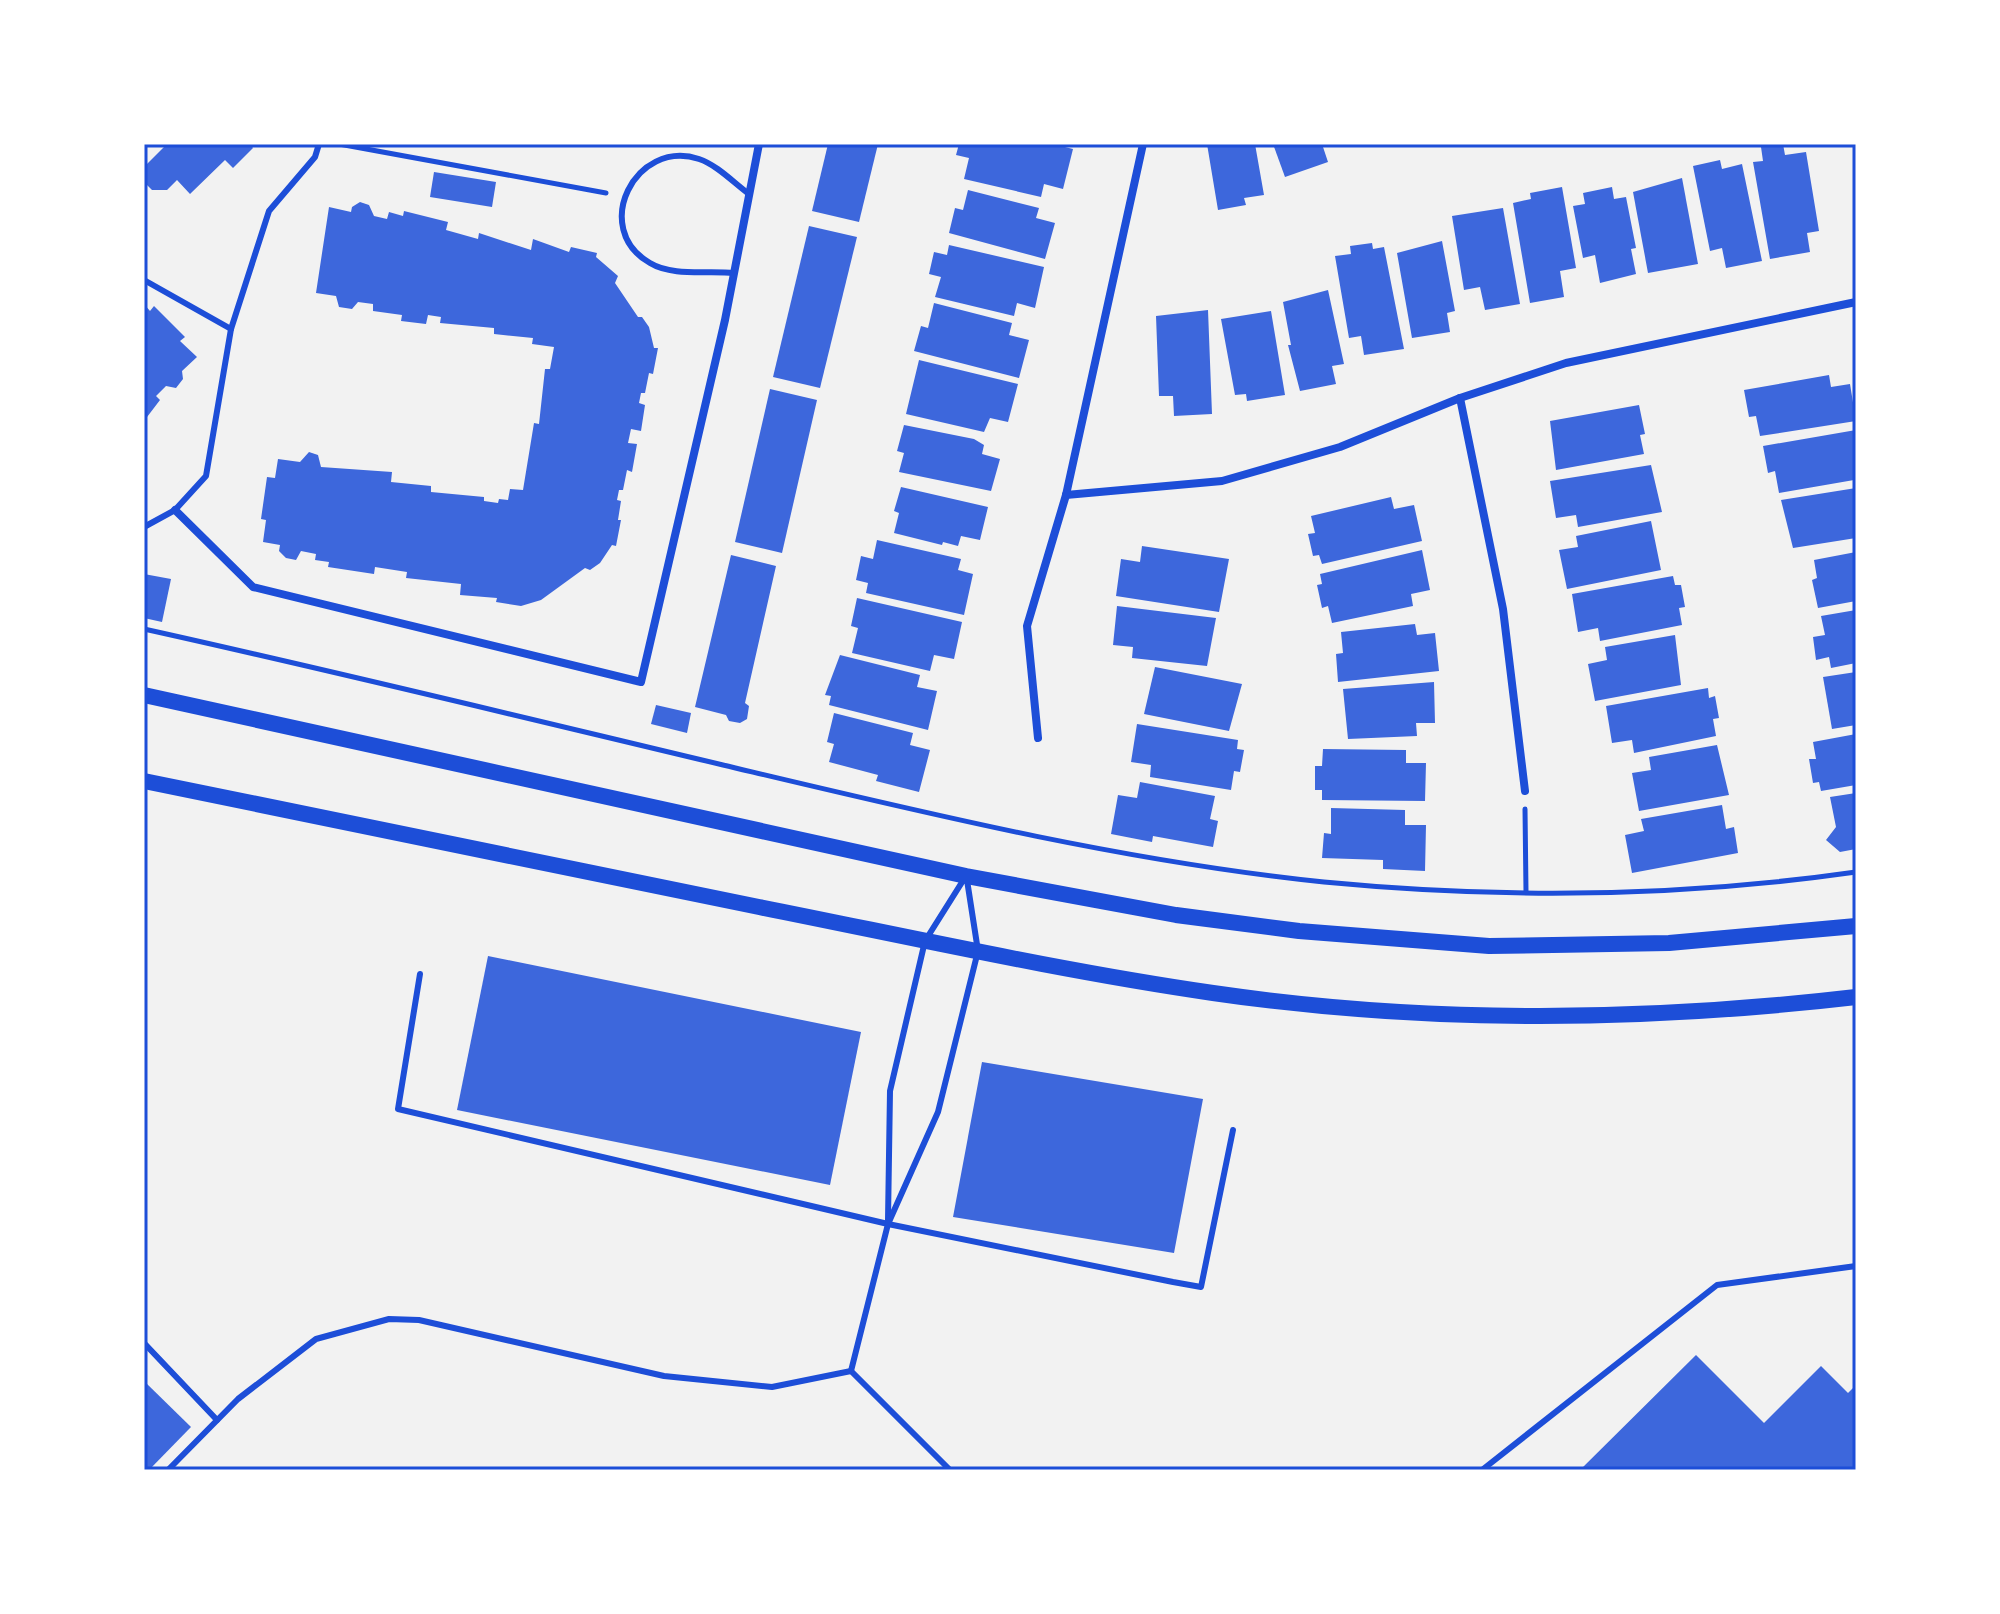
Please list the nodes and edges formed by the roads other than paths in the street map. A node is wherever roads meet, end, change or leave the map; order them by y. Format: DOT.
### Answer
graph roads {
  1 [pos="319,144"];
  2 [pos="759,144"];
  3 [pos="1143,144"];
  4 [pos="749,194"];
  5 [pos="734,273"];
  6 [pos="144,280"];
  7 [pos="1856,302"];
  8 [pos="231,329"];
  9 [pos="1460,398"];
  10 [pos="1066,495"];
  11 [pos="175,510"];
  12 [pos="144,527"];
  13 [pos="144,695"];
  14 [pos="1038,738"];
  15 [pos="144,781"];
  16 [pos="1525,791"];
  17 [pos="966,876"];
  18 [pos="1856,926"];
  19 [pos="925,941"];
  20 [pos="978,951"];
  21 [pos="420,974"];
  22 [pos="1856,997"];
  23 [pos="1233,1130"];
  24 [pos="888,1224"];
  25 [pos="1856,1266"];
  26 [pos="144,1343"];
  27 [pos="851,1371"];
  28 [pos="217,1420"];
  29 [pos="168,1470"];
  30 [pos="950,1470"];
  31 [pos="1482,1470"];
  1 -- 8 [label="lane"];
  2 -- 4 [label="street"];
  3 -- 10 [label="street"];
  4 -- 5 [label="street"];
  4 -- 5 [label="lane"];
  5 -- 11 [label="street"];
  6 -- 8 [label="lane"];
  7 -- 9 [label="street"];
  8 -- 11 [label="lane"];
  9 -- 10 [label="street"];
  9 -- 16 [label="street"];
  10 -- 14 [label="street"];
  11 -- 12 [label="lane"];
  13 -- 17 [label="main road"];
  15 -- 19 [label="main road"];
  17 -- 18 [label="main road"];
  17 -- 19 [label="lane"];
  17 -- 20 [label="lane"];
  19 -- 20 [label="main road"];
  19 -- 24 [label="lane"];
  20 -- 22 [label="main road"];
  20 -- 24 [label="lane"];
  21 -- 24 [label="lane"];
  23 -- 24 [label="lane"];
  24 -- 27 [label="lane"];
  25 -- 31 [label="lane"];
  26 -- 28 [label="lane"];
  27 -- 28 [label="lane"];
  27 -- 30 [label="lane"];
  28 -- 29 [label="lane"];
}
